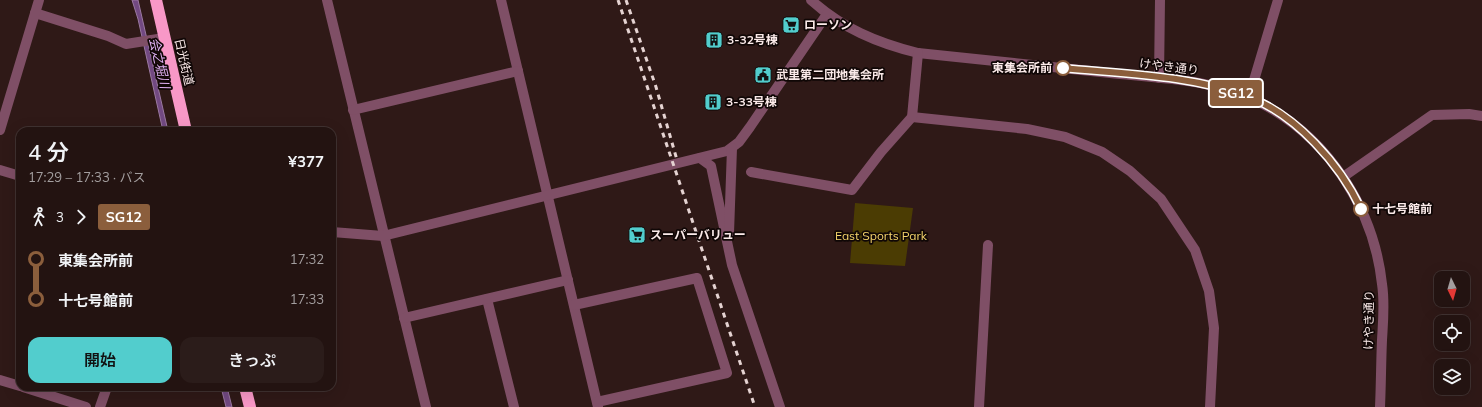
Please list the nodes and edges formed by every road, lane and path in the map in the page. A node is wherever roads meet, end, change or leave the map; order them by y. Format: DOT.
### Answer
graph roads {
  1 [pos="39,0"];
  2 [pos="156,0"];
  3 [pos="326,0"];
  4 [pos="501,0"];
  5 [pos="811,0"];
  6 [pos="1160,0"];
  7 [pos="1278,0"];
  8 [pos="35,13"];
  9 [pos="827,14"];
  10 [pos="164,38"];
  11 [pos="918,53"];
  12 [pos="518,71"];
  13 [pos="1159,78"];
  14 [pos="1249,97"];
  15 [pos="353,110"];
  16 [pos="1482,116"];
  17 [pos="912,117"];
  18 [pos="185,127"];
  19 [pos="0,130"];
  20 [pos="732,148"];
  21 [pos="700,158"];
  22 [pos="0,170"];
  23 [pos="751,172"];
  24 [pos="16,175"];
  25 [pos="1343,177"];
  26 [pos="548,196"];
  27 [pos="336,232"];
  28 [pos="383,236"];
  29 [pos="988,245"];
  30 [pos="729,250"];
  31 [pos="568,280"];
  32 [pos="487,299"];
  33 [pos="574,305"];
  34 [pos="404,318"];
  35 [pos="0,380"];
  36 [pos="16,385"];
  37 [pos="34,391"];
  38 [pos="106,391"];
  39 [pos="247,391"];
  40 [pos="597,405"];
  41 [pos="86,407"];
  42 [pos="100,407"];
  43 [pos="250,407"];
  44 [pos="426,407"];
  45 [pos="514,407"];
  46 [pos="780,407"];
  47 [pos="979,407"];
  48 [pos="1210,407"];
  49 [pos="1380,407"];
  1 -- 8 [label="street"];
  2 -- 10 [label="highway, 日光街道"];
  3 -- 15 [label="street"];
  4 -- 12 [label="street"];
  5 -- 9 [label="street, けやき通り"];
  6 -- 13 [label="street"];
  7 -- 14 [label="street"];
  8 -- 10 [label="street"];
  8 -- 19 [label="street"];
  9 -- 11 [label="street, けやき通り"];
  9 -- 20 [label="street"];
  10 -- 18 [label="highway, 日光街道"];
  11 -- 13 [label="street, けやき通り"];
  11 -- 17 [label="street"];
  12 -- 15 [label="street"];
  12 -- 26 [label="street"];
  13 -- 14 [label="street, けやき通り"];
  14 -- 25 [label="street, けやき通り"];
  15 -- 28 [label="street"];
  16 -- 25 [label="street"];
  17 -- 23 [label="street"];
  17 -- 48 [label="street"];
  20 -- 21 [label="street"];
  20 -- 30 [label="street"];
  21 -- 26 [label="street"];
  21 -- 30 [label="street"];
  22 -- 24 [label="street"];
  25 -- 49 [label="street, けやき通り"];
  26 -- 28 [label="street"];
  26 -- 31 [label="street"];
  27 -- 28 [label="street"];
  28 -- 34 [label="street"];
  29 -- 47 [label="street"];
  30 -- 46 [label="street"];
  31 -- 32 [label="street"];
  31 -- 33 [label="street"];
  32 -- 34 [label="street"];
  32 -- 45 [label="street"];
  33 -- 40 [label="street"];
  33 -- 40 [label="street"];
  34 -- 44 [label="street"];
  35 -- 36 [label="street"];
  37 -- 41 [label="street"];
  38 -- 42 [label="street"];
  39 -- 43 [label="highway"];
}
